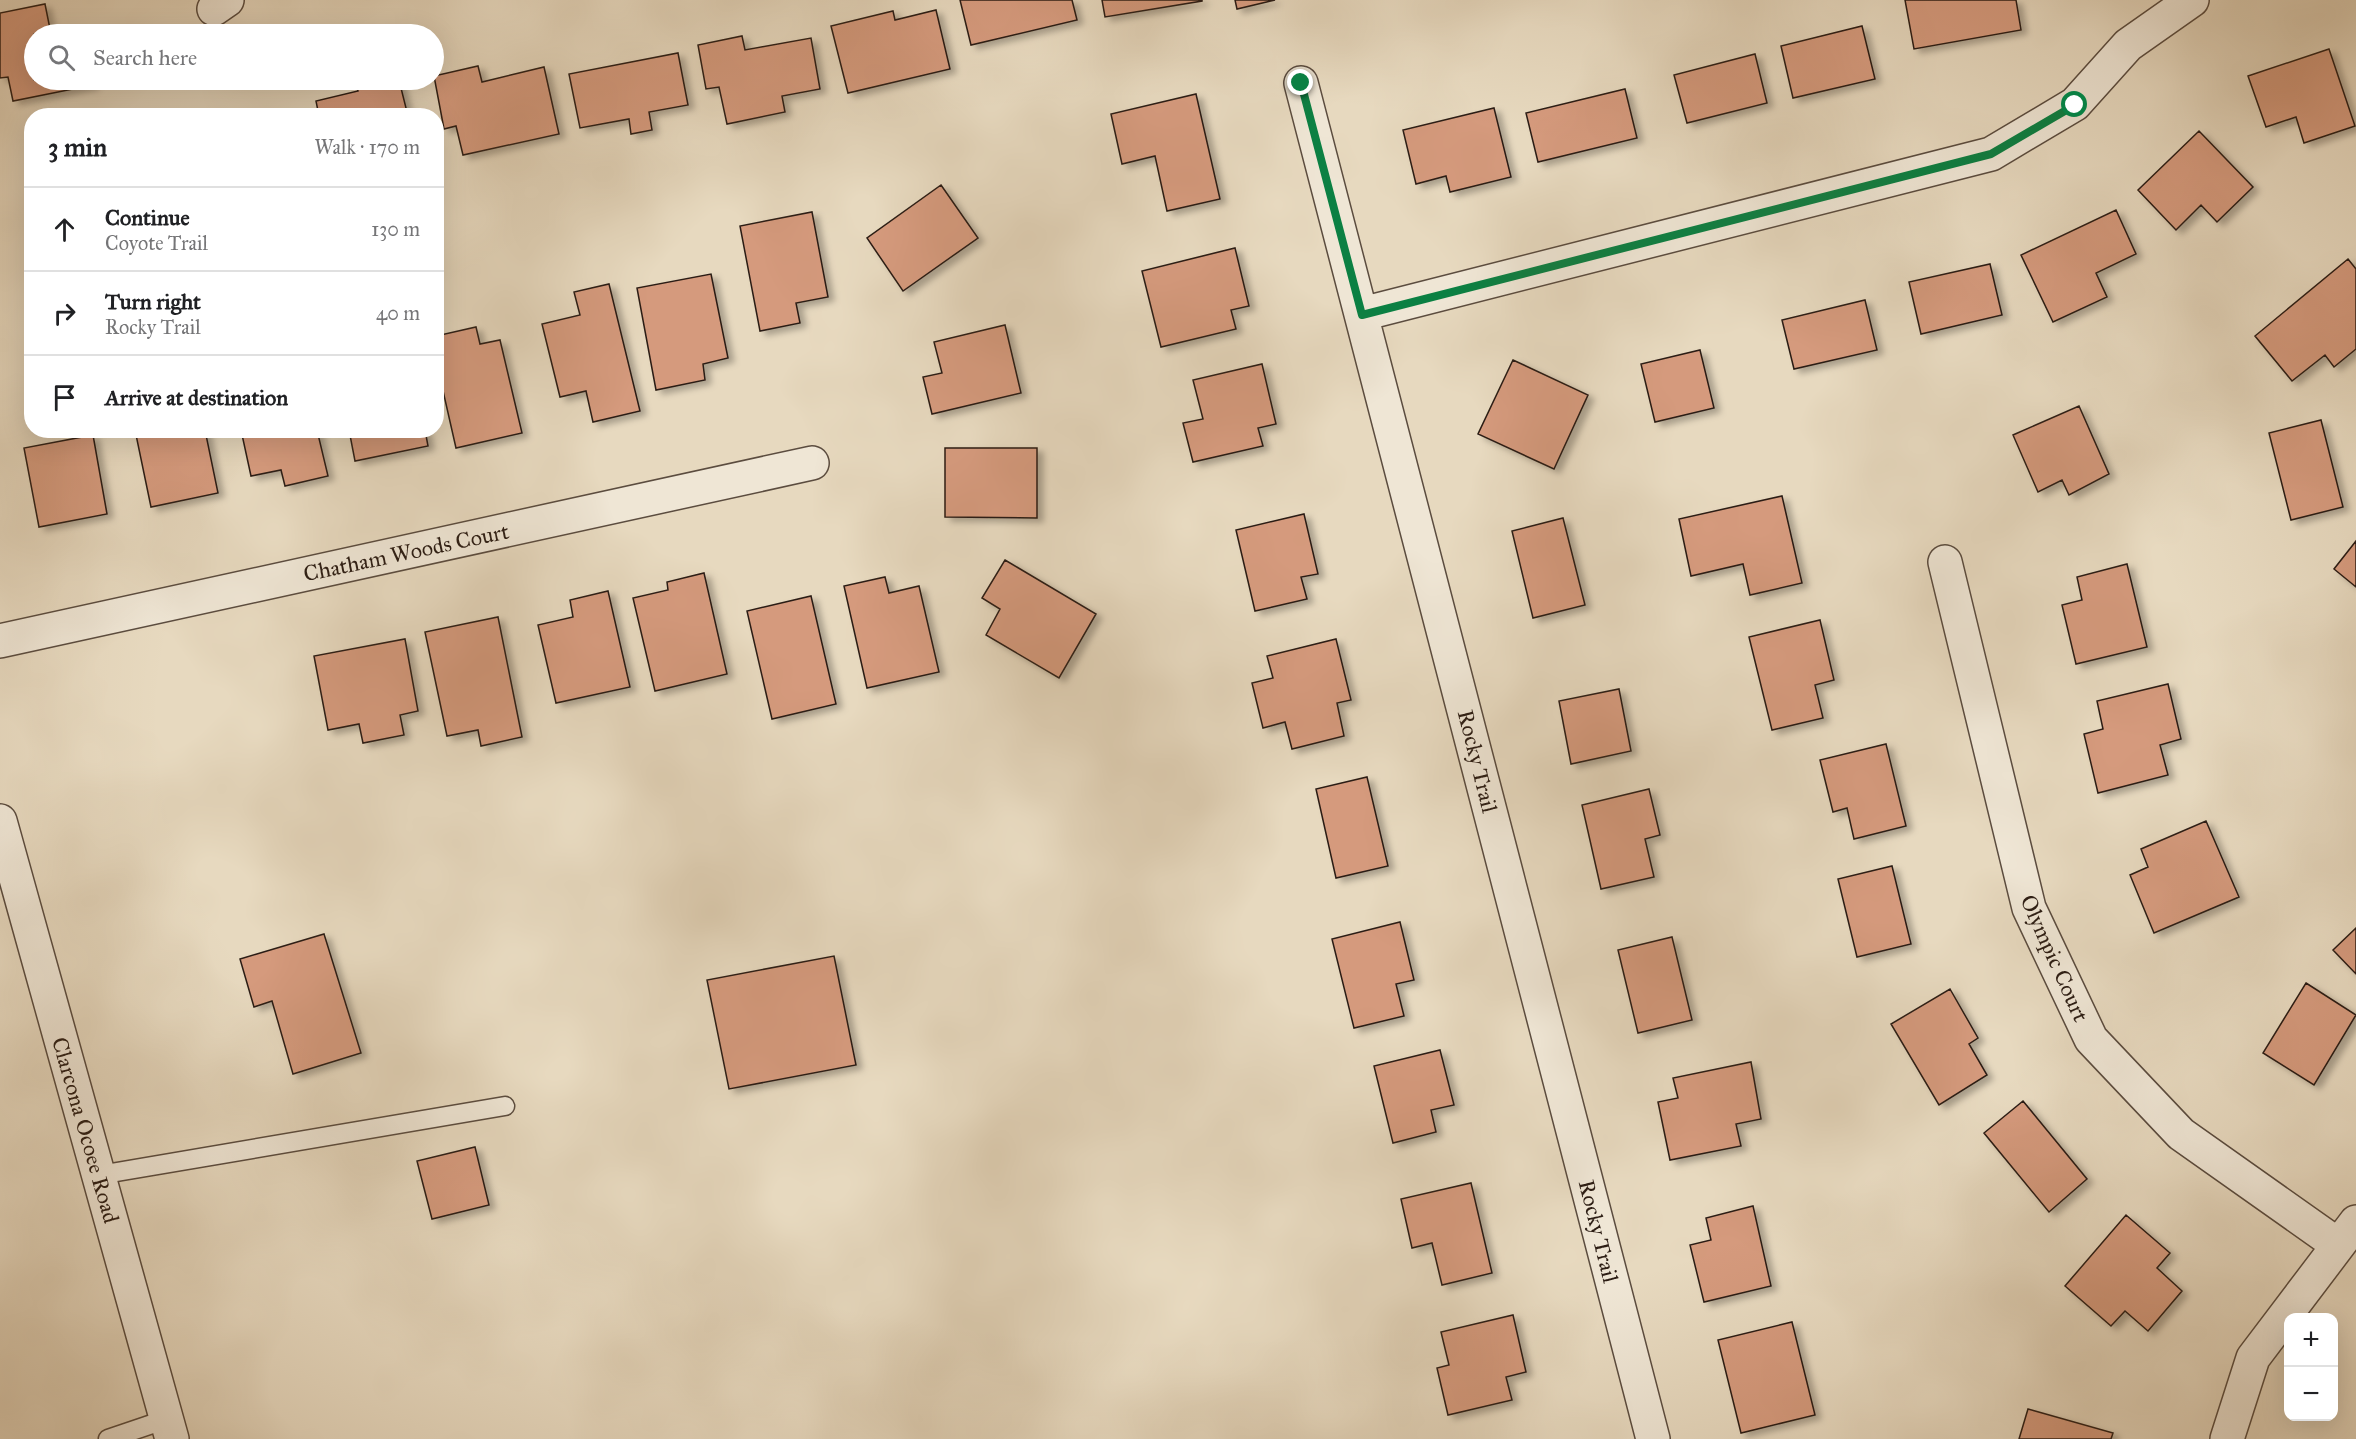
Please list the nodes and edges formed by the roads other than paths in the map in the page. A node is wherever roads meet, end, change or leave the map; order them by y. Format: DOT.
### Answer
graph roads {
  1 [pos="2192,0"];
  2 [pos="1301,83"];
  3 [pos="1362,315"];
  4 [pos="812,463"];
  5 [pos="1945,562"];
  6 [pos="0,641"];
  7 [pos="0,821"];
  8 [pos="505,1106"];
  9 [pos="99,1175"];
  10 [pos="2347,1233"];
  11 [pos="169,1429"];
  12 [pos="108,1439"];
  13 [pos="1653,1439"];
  14 [pos="2228,1439"];
  1 -- 3 [label="street"];
  2 -- 3 [label="street, Rocky Trail"];
  3 -- 13 [label="street, Rocky Trail"];
  4 -- 6 [label="street, Chatham Woods Court"];
  5 -- 10 [label="street, Olympic Court"];
  7 -- 9 [label="street, Clarcona Ocoee Road"];
  8 -- 9 [label="lane"];
  9 -- 11 [label="street, Clarcona Ocoee Road"];
  10 -- 14 [label="street"];
  11 -- 12 [label="lane"];
}
